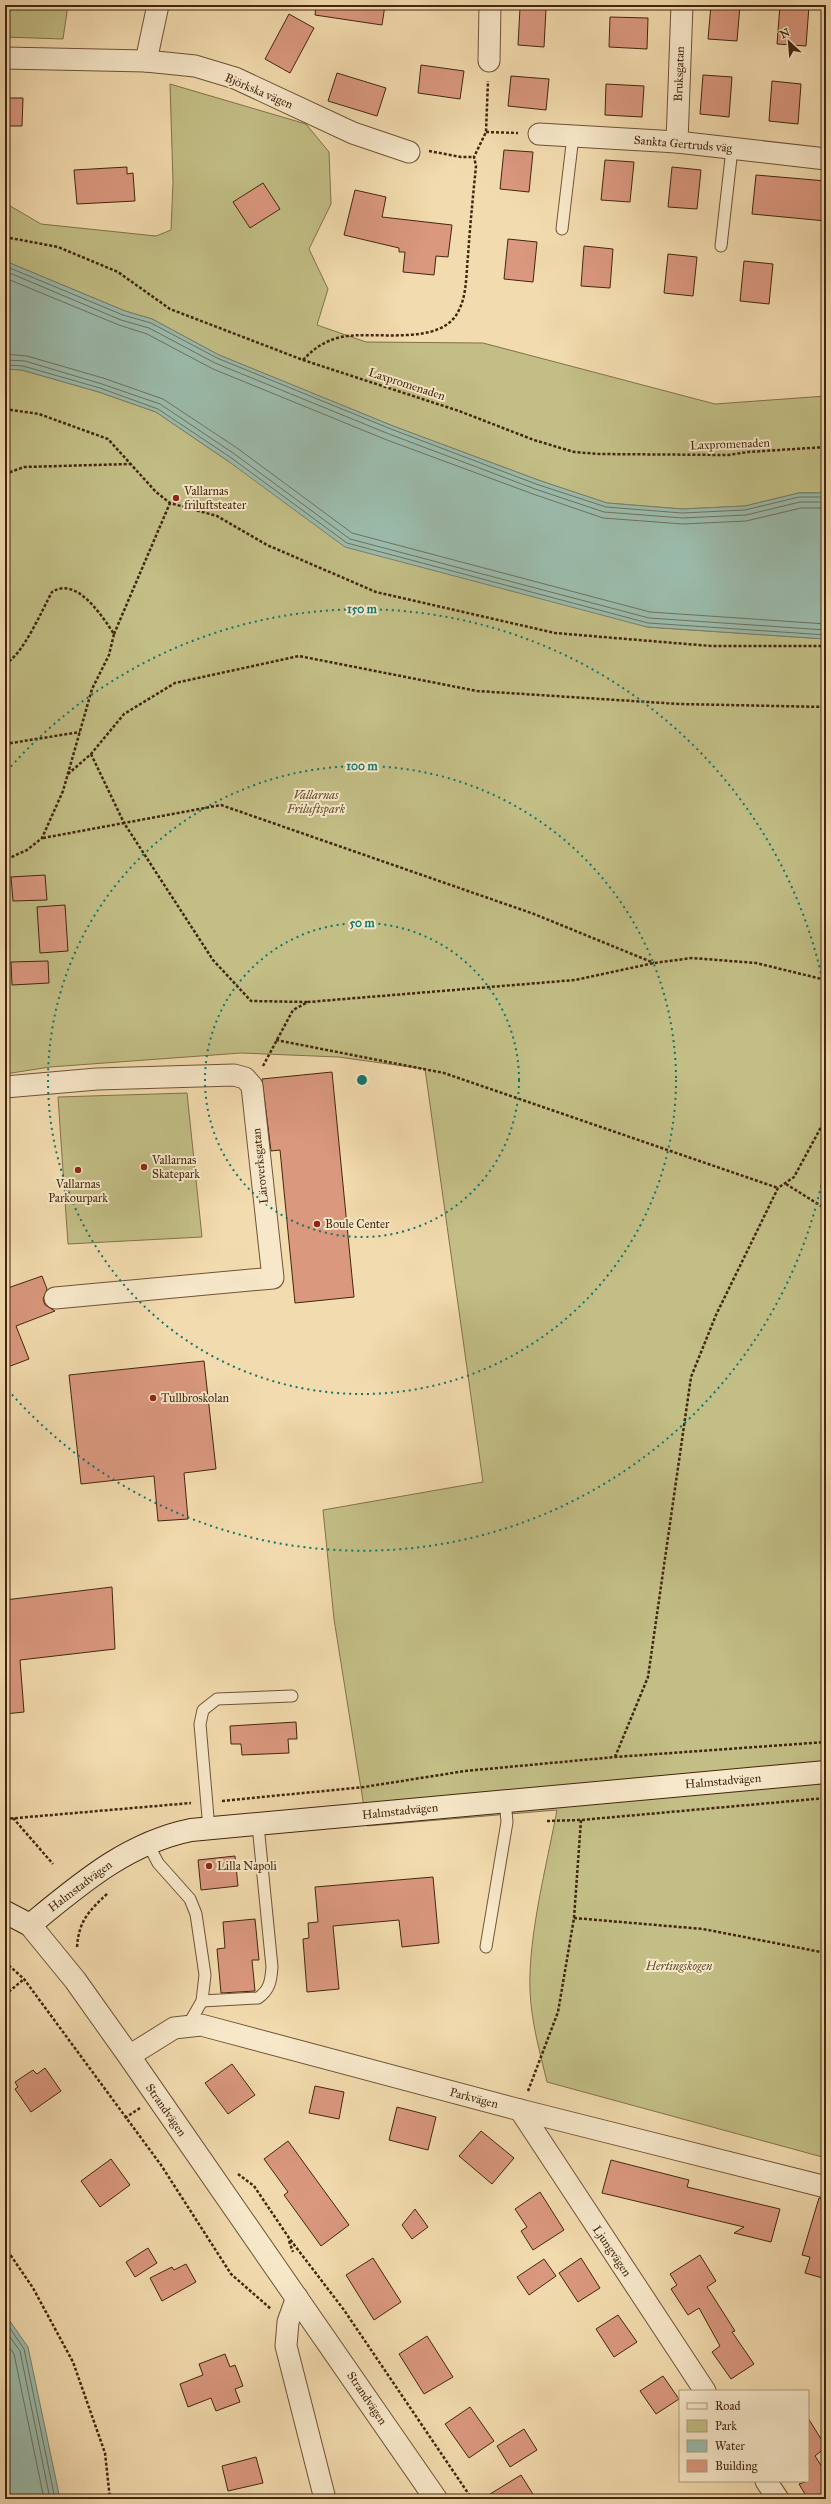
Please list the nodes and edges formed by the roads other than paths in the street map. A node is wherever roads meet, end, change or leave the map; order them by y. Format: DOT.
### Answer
graph roads {
  1 [pos="158,5"];
  2 [pos="490,5"];
  3 [pos="682,5"];
  4 [pos="5,58"];
  5 [pos="146,61"];
  6 [pos="489,61"];
  7 [pos="539,134"];
  8 [pos="573,136"];
  9 [pos="677,142"];
  10 [pos="732,149"];
  11 [pos="409,152"];
  12 [pos="826,159"];
  13 [pos="562,229"];
  14 [pos="721,246"];
  15 [pos="5,1087"];
  16 [pos="55,1298"];
  17 [pos="292,1696"];
  18 [pos="826,1772"];
  19 [pos="505,1800"];
  20 [pos="258,1824"];
  21 [pos="209,1829"];
  22 [pos="147,1842"];
  23 [pos="5,1912"];
  24 [pos="30,1925"];
  25 [pos="486,1947"];
  26 [pos="202,2001"];
  27 [pos="187,2027"];
  28 [pos="129,2056"];
  29 [pos="520,2110"];
  30 [pos="826,2188"];
  31 [pos="298,2297"];
  32 [pos="705,2390"];
  33 [pos="767,2482"];
  34 [pos="325,2499"];
  35 [pos="436,2499"];
  36 [pos="778,2499"];
  1 -- 5 [label="street"];
  2 -- 6 [label="street"];
  3 -- 9 [label="street, Bruksgatan"];
  4 -- 5 [label="street, Björkska vägen"];
  5 -- 11 [label="street, Björkska vägen"];
  7 -- 8 [label="street, Sankta Gertruds väg"];
  8 -- 9 [label="street, Sankta Gertruds väg"];
  8 -- 13 [label="lane"];
  9 -- 10 [label="street, Sankta Gertruds väg"];
  10 -- 12 [label="street, Sankta Gertruds väg"];
  10 -- 14 [label="lane"];
  15 -- 16 [label="street, Läroverksgatan"];
  17 -- 21 [label="lane"];
  18 -- 19 [label="main road, Halmstadvägen"];
  19 -- 20 [label="main road, Halmstadvägen"];
  19 -- 25 [label="lane"];
  20 -- 21 [label="main road, Halmstadvägen"];
  20 -- 26 [label="lane"];
  21 -- 22 [label="main road, Halmstadvägen"];
  22 -- 24 [label="main road, Halmstadvägen"];
  22 -- 26 [label="lane"];
  23 -- 24 [label="main road"];
  24 -- 28 [label="main road, Strandvägen"];
  26 -- 27 [label="lane"];
  27 -- 28 [label="street, Parkvägen"];
  27 -- 29 [label="street, Parkvägen"];
  28 -- 31 [label="main road, Strandvägen"];
  29 -- 30 [label="street, Parkvägen"];
  29 -- 32 [label="street, Ljungvägen"];
  31 -- 34 [label="street"];
  31 -- 35 [label="main road, Strandvägen"];
  33 -- 36 [label="street"];
}
